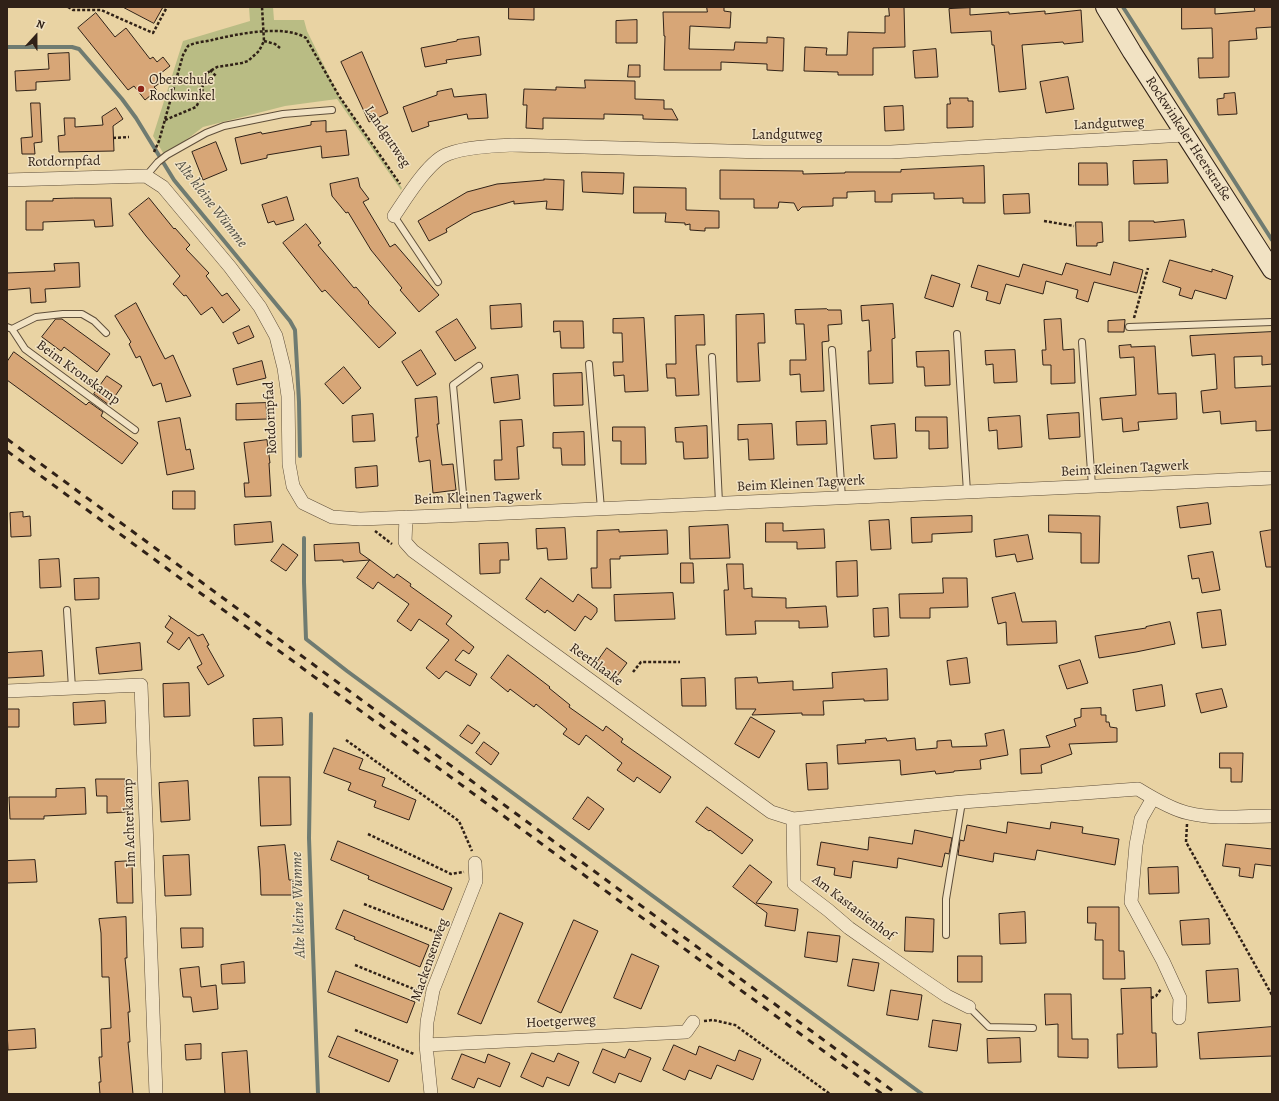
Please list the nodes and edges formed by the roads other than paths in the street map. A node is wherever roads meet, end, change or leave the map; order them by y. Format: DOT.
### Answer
graph roads {
  1 [pos="1105,7"];
  2 [pos="332,110"];
  3 [pos="1185,136"];
  4 [pos="146,176"];
  5 [pos="7,180"];
  6 [pos="394,216"];
  7 [pos="1272,270"];
  8 [pos="438,282"];
  9 [pos="1272,322"];
  10 [pos="1130,327"];
  11 [pos="9,328"];
  12 [pos="106,333"];
  13 [pos="956,334"];
  14 [pos="1082,342"];
  15 [pos="832,350"];
  16 [pos="712,357"];
  17 [pos="589,364"];
  18 [pos="479,366"];
  19 [pos="135,430"];
  20 [pos="1272,478"];
  21 [pos="1092,486"];
  22 [pos="967,492"];
  23 [pos="842,498"];
  24 [pos="719,503"];
  25 [pos="601,509"];
  26 [pos="465,515"];
  27 [pos="332,517"];
  28 [pos="406,517"];
  29 [pos="67,610"];
  30 [pos="72,688"];
  31 [pos="7,691"];
  32 [pos="1153,798"];
  33 [pos="962,802"];
  34 [pos="1272,816"];
  35 [pos="793,819"];
  36 [pos="475,866"];
  37 [pos="946,935"];
  38 [pos="969,1007"];
  39 [pos="1179,1018"];
  40 [pos="693,1022"];
  41 [pos="1033,1028"];
  42 [pos="427,1049"];
  43 [pos="156,1094"];
  44 [pos="431,1094"];
  1 -- 3 [label="main road, Rockwinkeler Heerstraße"];
  2 -- 4 [label="lane"];
  3 -- 6 [label="street, Landgutweg"];
  3 -- 7 [label="main road, Rockwinkeler Heerstraße"];
  4 -- 5 [label="street, Rotdornpfad"];
  4 -- 27 [label="street, Rotdornpfad"];
  6 -- 8 [label="lane"];
  9 -- 10 [label="lane"];
  11 -- 12 [label="lane, Beim Kronskamp"];
  11 -- 19 [label="lane, Beim Kronskamp"];
  13 -- 22 [label="lane"];
  14 -- 21 [label="lane"];
  15 -- 23 [label="lane"];
  16 -- 24 [label="lane"];
  17 -- 25 [label="lane"];
  18 -- 26 [label="lane"];
  20 -- 21 [label="street, Beim Kleinen Tagwerk"];
  21 -- 22 [label="street, Beim Kleinen Tagwerk"];
  22 -- 23 [label="street, Beim Kleinen Tagwerk"];
  23 -- 24 [label="street, Beim Kleinen Tagwerk"];
  24 -- 25 [label="street, Beim Kleinen Tagwerk"];
  25 -- 26 [label="street, Beim Kleinen Tagwerk"];
  26 -- 28 [label="street, Beim Kleinen Tagwerk"];
  27 -- 28 [label="street, Beim Kleinen Tagwerk"];
  28 -- 35 [label="street, Reethlaake"];
  29 -- 30 [label="lane"];
  30 -- 31 [label="street, Im Achterkamp"];
  30 -- 43 [label="street, Im Achterkamp"];
  32 -- 33 [label="street"];
  32 -- 34 [label="street"];
  32 -- 39 [label="street"];
  33 -- 35 [label="street"];
  33 -- 37 [label="lane"];
  35 -- 38 [label="street, Am Kastanienhof"];
  36 -- 42 [label="street, Mackensenweg"];
  38 -- 41 [label="lane"];
  40 -- 42 [label="street, Hoetgerweg"];
  42 -- 44 [label="street, Mackensenweg"];
}
